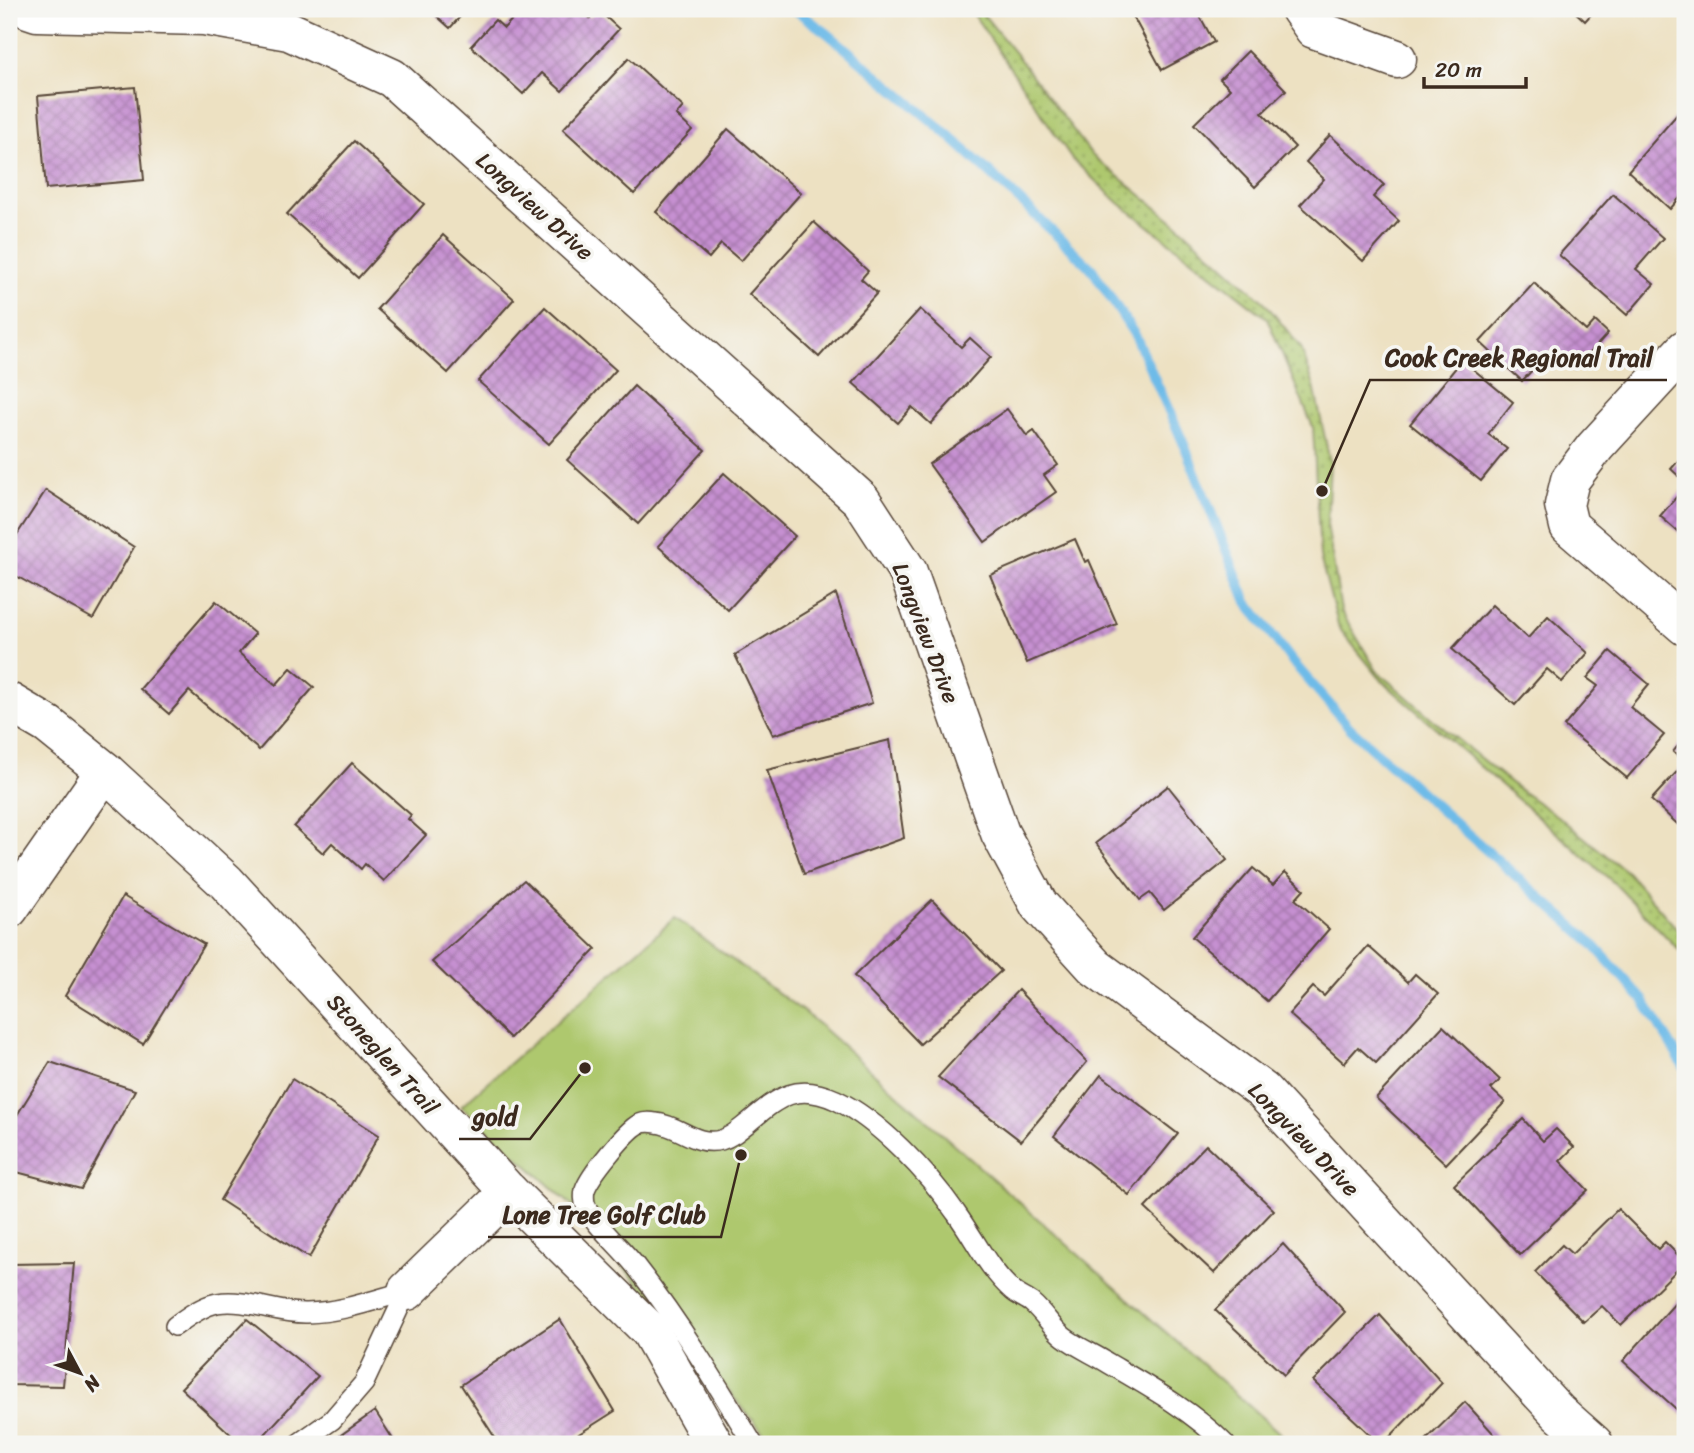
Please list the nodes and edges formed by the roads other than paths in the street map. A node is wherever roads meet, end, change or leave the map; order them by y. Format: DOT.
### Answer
graph roads {
  1 [pos="28,9"];
  2 [pos="1300,9"];
  3 [pos="291,20"];
  4 [pos="1397,59"];
  5 [pos="1685,349"];
  6 [pos="1685,626"];
  7 [pos="9,702"];
  8 [pos="105,771"];
  9 [pos="9,909"];
  10 [pos="509,1192"];
  11 [pos="407,1291"];
  12 [pos="175,1326"];
  13 [pos="298,1444"];
  14 [pos="714,1444"];
  15 [pos="753,1444"];
  16 [pos="1225,1444"];
  17 [pos="1594,1444"];
  1 -- 3 [label="street, Longview Drive"];
  2 -- 4 [label="street"];
  3 -- 17 [label="street, Longview Drive"];
  5 -- 6 [label="street"];
  7 -- 8 [label="street, Stoneglen Trail"];
  8 -- 9 [label="street"];
  8 -- 10 [label="street, Stoneglen Trail"];
  10 -- 11 [label="street"];
  10 -- 14 [label="street, Stoneglen Trail"];
  11 -- 12 [label="lane"];
  11 -- 13 [label="lane"];
  15 -- 16 [label="lane"];
}
